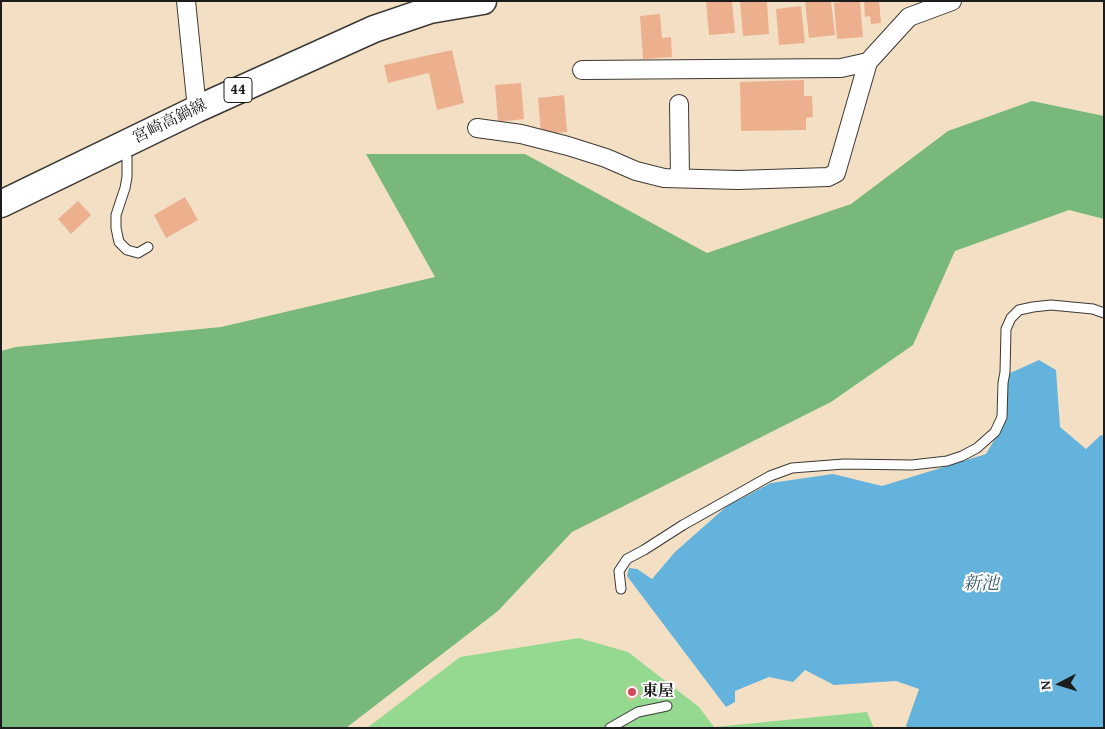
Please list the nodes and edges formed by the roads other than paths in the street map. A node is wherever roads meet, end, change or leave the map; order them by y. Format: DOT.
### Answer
graph roads {
  1 [pos="186,1"];
  2 [pos="483,1"];
  3 [pos="952,1"];
  4 [pos="868,62"];
  5 [pos="582,70"];
  6 [pos="679,104"];
  7 [pos="197,108"];
  8 [pos="477,128"];
  9 [pos="123,145"];
  10 [pos="680,178"];
  11 [pos="1,204"];
  12 [pos="148,247"];
  13 [pos="1104,313"];
  14 [pos="621,589"];
  15 [pos="668,706"];
  16 [pos="610,728"];
  1 -- 7 [label="street"];
  2 -- 7 [label="main road, 宮崎高鍋線 / 44"];
  3 -- 4 [label="street"];
  4 -- 5 [label="street"];
  4 -- 10 [label="street"];
  6 -- 10 [label="street"];
  7 -- 9 [label="main road, 宮崎高鍋線 / 44"];
  8 -- 10 [label="street"];
  9 -- 11 [label="main road, 宮崎高鍋線 / 44"];
  9 -- 12 [label="lane"];
  13 -- 14 [label="lane"];
  15 -- 16 [label="lane"];
}
